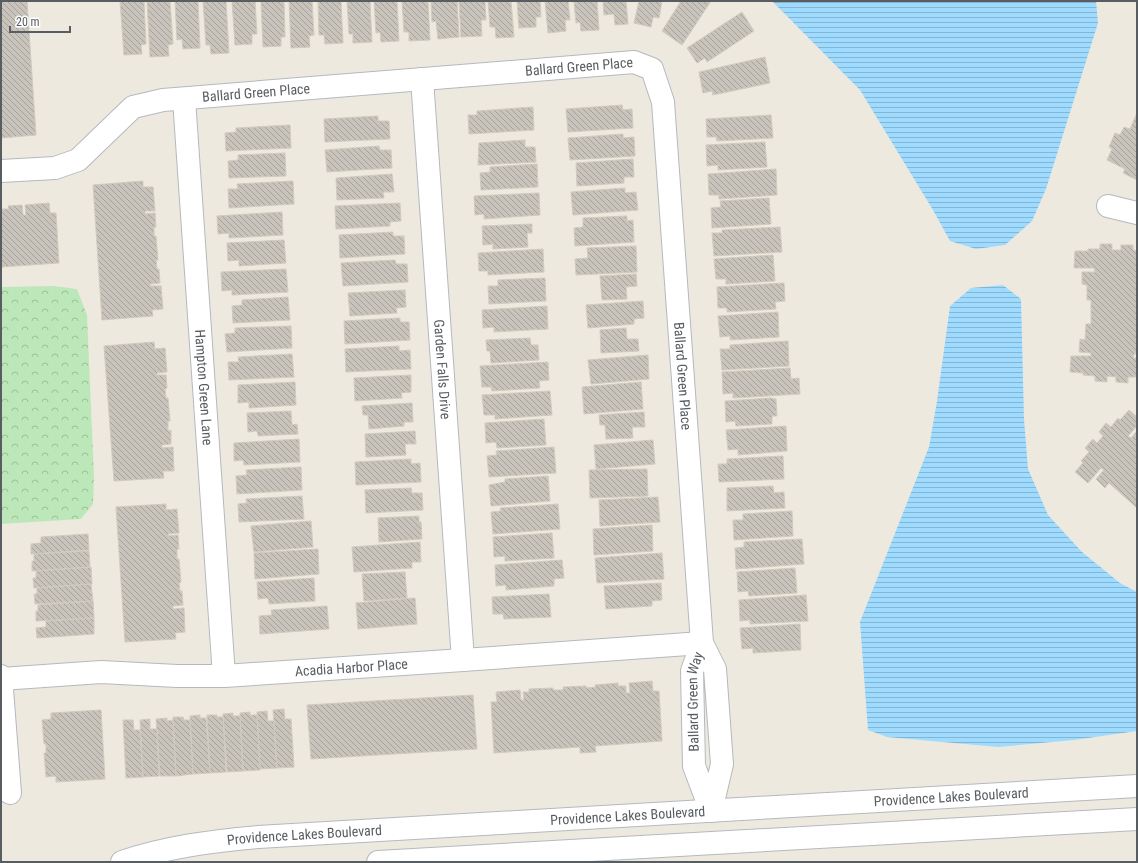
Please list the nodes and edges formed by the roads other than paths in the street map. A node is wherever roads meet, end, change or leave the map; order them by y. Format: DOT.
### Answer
graph roads {
  1 [pos="422,79"];
  2 [pos="184,99"];
  3 [pos="1,171"];
  4 [pos="1108,206"];
  5 [pos="1137,213"];
  6 [pos="702,643"];
  7 [pos="463,660"];
  8 [pos="224,676"];
  9 [pos="1,678"];
  10 [pos="1137,786"];
  11 [pos="10,793"];
  12 [pos="711,811"];
  13 [pos="1137,819"];
  14 [pos="714,843"];
  15 [pos="122,862"];
  16 [pos="378,862"];
  1 -- 2 [label="street, Ballard Green Place"];
  1 -- 6 [label="street, Ballard Green Place"];
  1 -- 7 [label="street, Garden Falls Drive"];
  2 -- 3 [label="street, Ballard Green Place"];
  2 -- 8 [label="street, Hampton Green Lane"];
  4 -- 5 [label="street"];
  6 -- 7 [label="street, Acadia Harbor Place"];
  6 -- 12 [label="street, Ballard Green Way"];
  7 -- 8 [label="street, Acadia Harbor Place"];
  8 -- 9 [label="street, Acadia Harbor Place"];
  9 -- 11 [label="street"];
  10 -- 12 [label="street, Providence Lakes Boulevard"];
  12 -- 14 [label="street, Ballard Green Way"];
  12 -- 15 [label="street, Providence Lakes Boulevard"];
  13 -- 14 [label="street"];
  14 -- 16 [label="street"];
}
